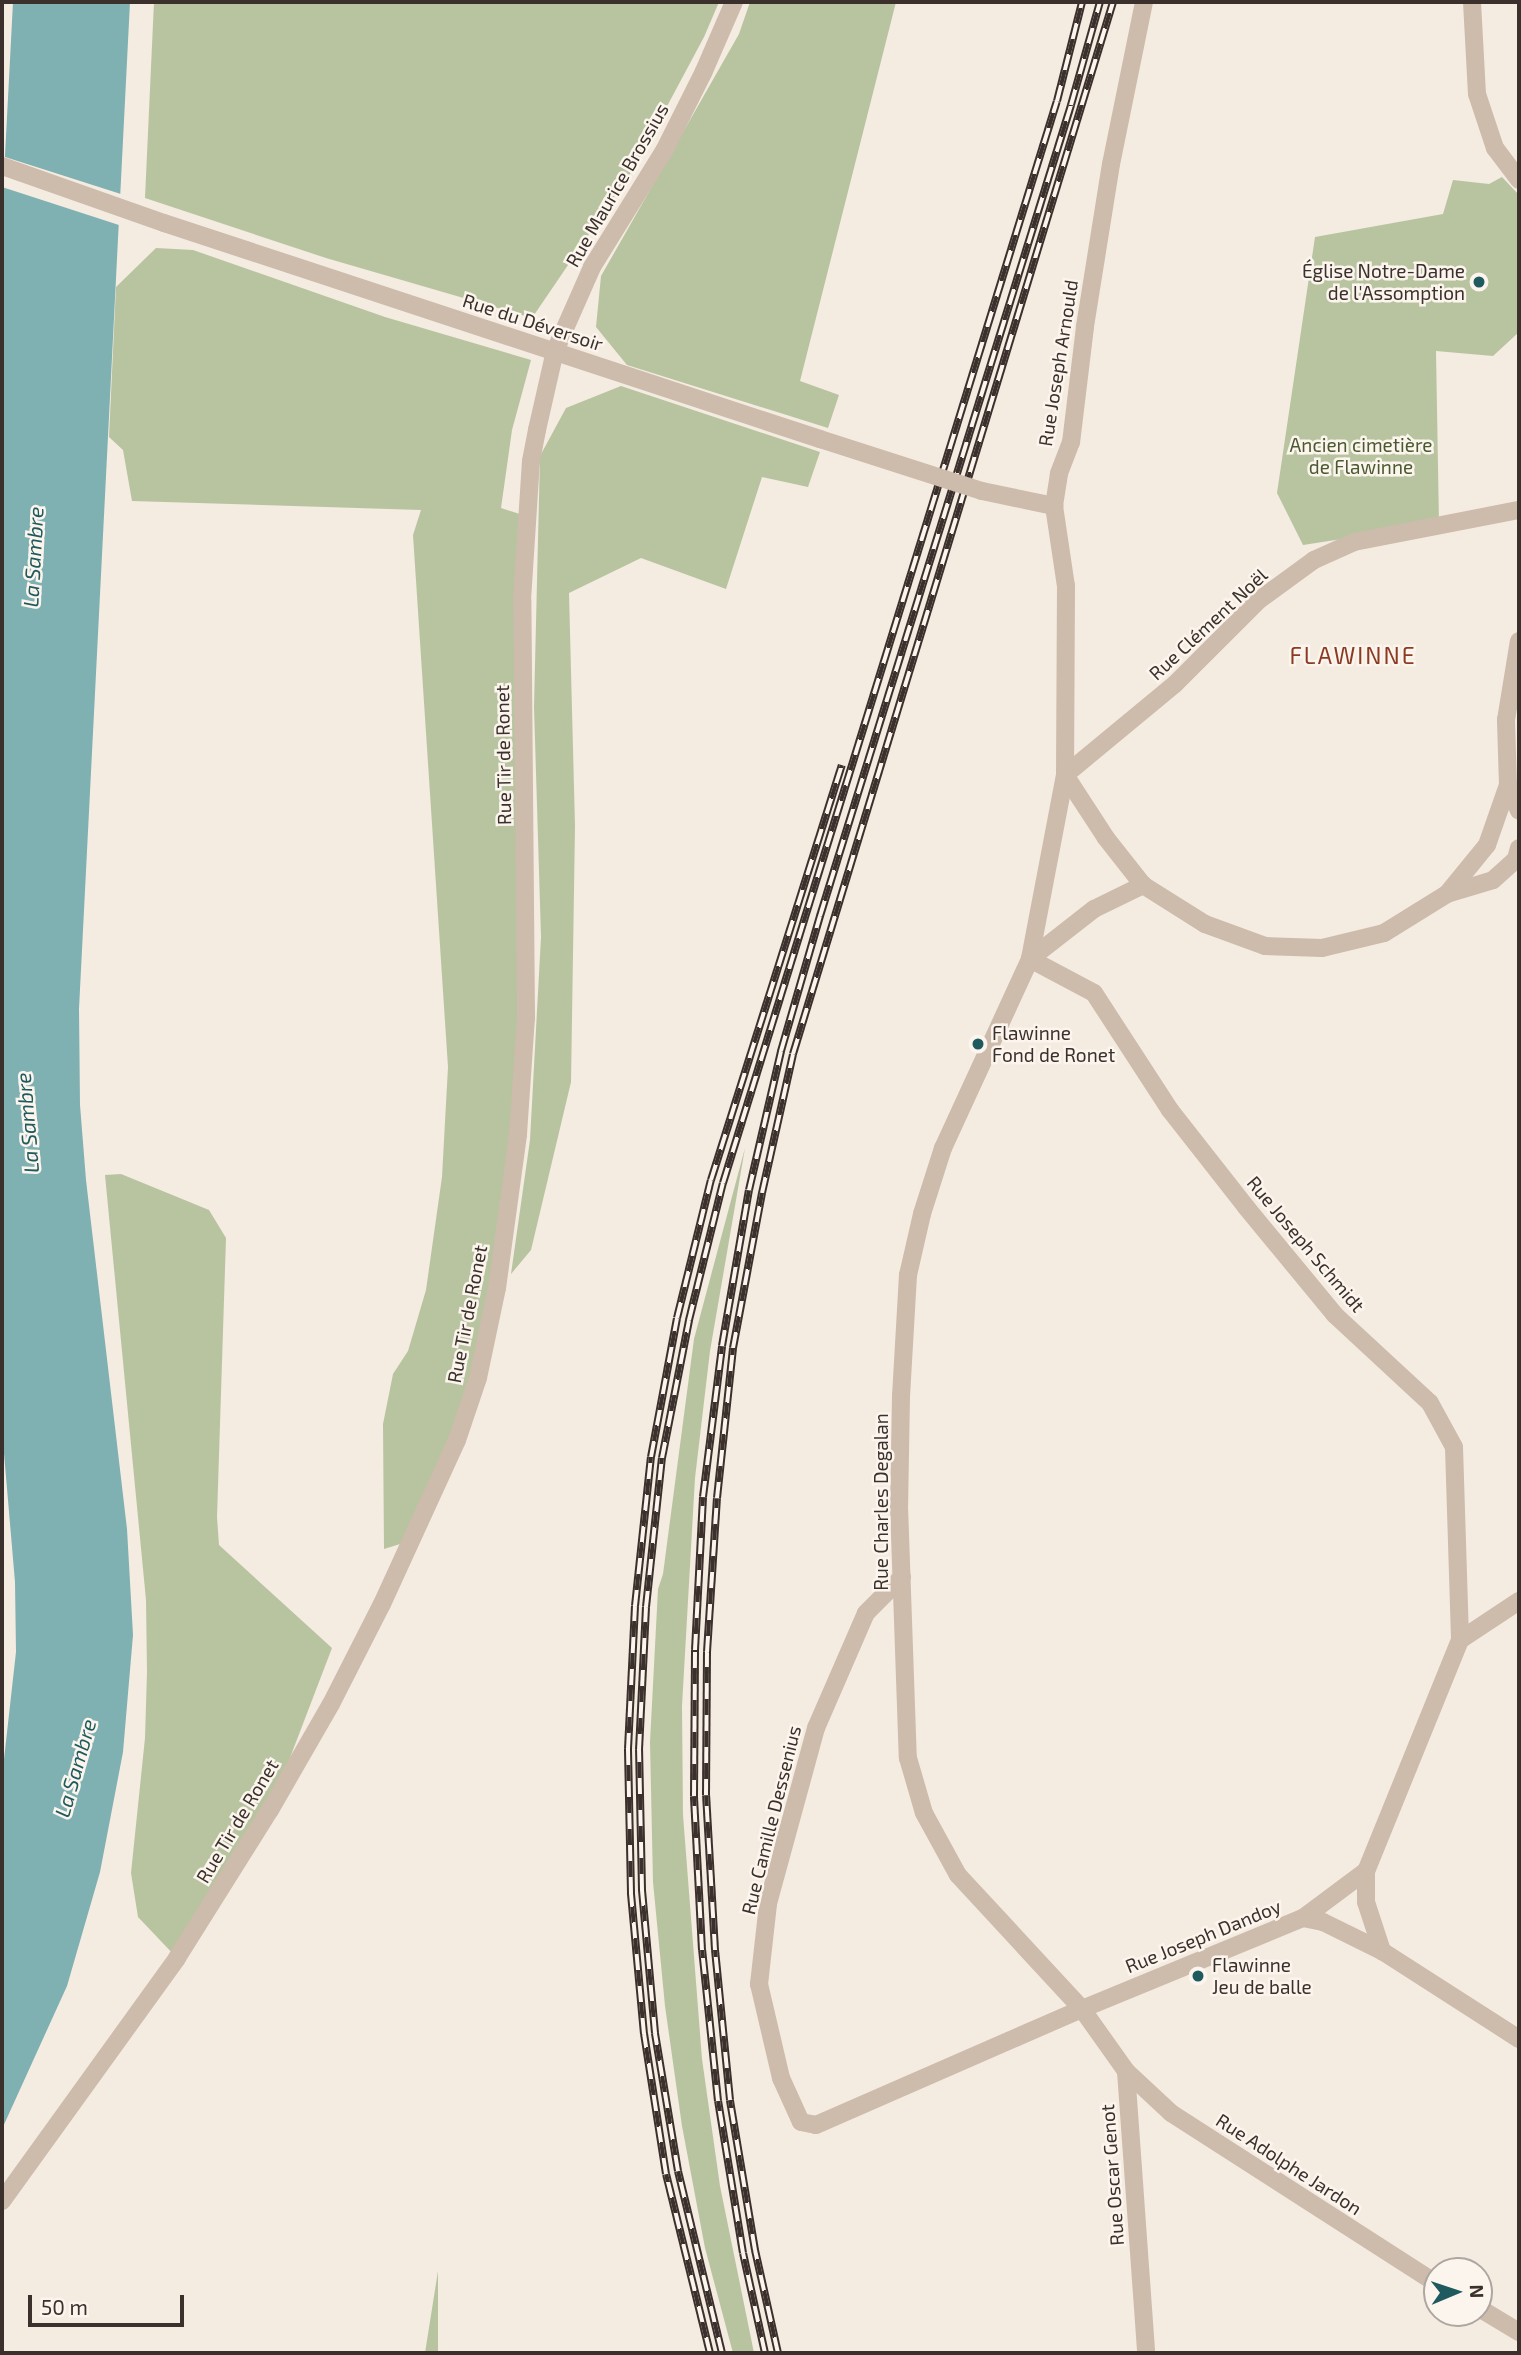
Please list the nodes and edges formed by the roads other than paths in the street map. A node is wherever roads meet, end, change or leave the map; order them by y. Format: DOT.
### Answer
graph roads {
  1 [pos="734,2"];
  2 [pos="1144,2"];
  3 [pos="1472,2"];
  4 [pos="2,166"];
  5 [pos="1519,180"];
  6 [pos="555,351"];
  7 [pos="1054,506"];
  8 [pos="1519,510"];
  9 [pos="1519,641"];
  10 [pos="1065,775"];
  11 [pos="1513,790"];
  12 [pos="1519,811"];
  13 [pos="1519,848"];
  14 [pos="1143,885"];
  15 [pos="1447,894"];
  16 [pos="1030,959"];
  17 [pos="902,1577"];
  18 [pos="1519,1601"];
  19 [pos="1460,1640"];
  20 [pos="1366,1871"];
  21 [pos="1303,1918"];
  22 [pos="1381,1951"];
  23 [pos="1082,2009"];
  24 [pos="1519,2039"];
  25 [pos="1126,2071"];
  26 [pos="2,2201"];
  27 [pos="1423,2275"];
  28 [pos="1493,2316"];
  29 [pos="1519,2332"];
  30 [pos="1146,2353"];
  1 -- 6 [label="street, Rue Maurice Brossius"];
  2 -- 7 [label="street, Rue Joseph Arnould"];
  3 -- 5 [label="street"];
  4 -- 6 [label="street, Rue du Déversoir"];
  6 -- 7 [label="street, Rue du Déversoir, bridge"];
  6 -- 26 [label="street, Rue Tir de Ronet"];
  7 -- 10 [label="street, Rue Joseph Arnould"];
  8 -- 10 [label="street, Rue Clément Noël"];
  9 -- 11 [label="street"];
  10 -- 14 [label="street"];
  10 -- 16 [label="street, Rue Charles Degalan"];
  11 -- 12 [label="street"];
  11 -- 15 [label="street"];
  13 -- 15 [label="street"];
  14 -- 15 [label="street"];
  14 -- 16 [label="street, Rue Charles Degalan"];
  16 -- 17 [label="street, Rue Charles Degalan"];
  16 -- 19 [label="street, Rue Joseph Schmidt"];
  17 -- 23 [label="street, Rue Charles Degalan"];
  17 -- 23 [label="street, Rue Camille Dessenius"];
  18 -- 19 [label="street"];
  19 -- 20 [label="street, Rue Joseph Schmidt"];
  20 -- 21 [label="street"];
  20 -- 22 [label="street"];
  21 -- 22 [label="street, Rue Joseph Dandoy"];
  21 -- 23 [label="street, Rue Joseph Dandoy"];
  22 -- 24 [label="street, Rue Joseph Dandoy"];
  23 -- 25 [label="street"];
  25 -- 27 [label="street, Rue Adolphe Jardon"];
  25 -- 30 [label="street, Rue Oscar Genot"];
  28 -- 29 [label="street"];
}
